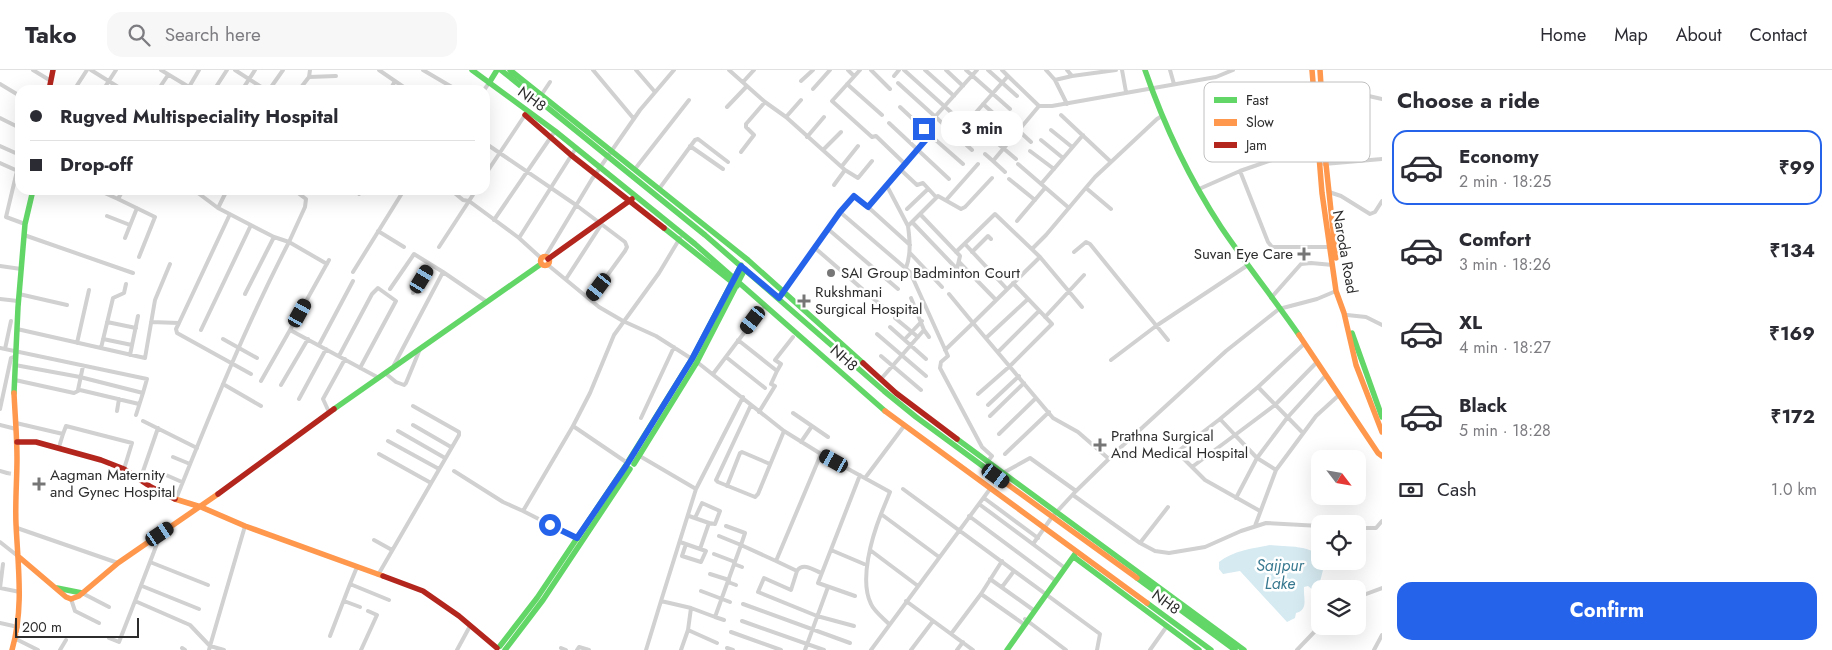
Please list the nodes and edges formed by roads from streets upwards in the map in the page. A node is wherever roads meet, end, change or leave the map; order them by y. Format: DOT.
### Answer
graph roads {
  1 [pos="33,70"];
  2 [pos="53,70"];
  3 [pos="87,70"];
  4 [pos="91,70"];
  5 [pos="116,70"];
  6 [pos="161,70"];
  7 [pos="199,70"];
  8 [pos="227,70"];
  9 [pos="235,70"];
  10 [pos="255,70"];
  11 [pos="283,70"];
  12 [pos="310,70"];
  13 [pos="379,70"];
  14 [pos="423,70"];
  15 [pos="472,70"];
  16 [pos="497,70"];
  17 [pos="501,70"];
  18 [pos="510,70"];
  19 [pos="593,70"];
  20 [pos="636,70"];
  21 [pos="674,70"];
  22 [pos="729,70"];
  23 [pos="754,70"];
  24 [pos="813,70"];
  25 [pos="830,70"];
  26 [pos="848,70"];
  27 [pos="860,70"];
  28 [pos="871,70"];
  29 [pos="899,70"];
  30 [pos="904,70"];
  31 [pos="925,70"];
  32 [pos="946,70"];
  33 [pos="966,70"];
  34 [pos="978,70"];
  35 [pos="988,70"];
  36 [pos="1002,70"];
  37 [pos="1046,70"];
  38 [pos="1067,70"];
  39 [pos="1116,70"];
  40 [pos="1122,70"];
  41 [pos="1145,70"];
  42 [pos="1170,70"];
  43 [pos="1233,70"];
  44 [pos="168,75"];
  45 [pos="336,76"];
  46 [pos="854,76"];
  47 [pos="894,76"];
  48 [pos="972,76"];
  49 [pos="1008,76"];
  50 [pos="1072,76"];
  51 [pos="309,77"];
  52 [pos="250,79"];
  53 [pos="1055,80"];
  54 [pos="51,81"];
  55 [pos="109,81"];
  56 [pos="395,81"];
  57 [pos="800,81"];
  58 [pos="550,82"];
  59 [pos="743,82"];
  60 [pos="898,82"];
  61 [pos="489,83"];
  62 [pos="1002,83"];
  63 [pos="0,84"];
  64 [pos="847,84"];
  65 [pos="1174,84"];
  66 [pos="50,85"];
  67 [pos="77,85"];
  68 [pos="106,85"];
  69 [pos="115,85"];
  70 [pos="161,85"];
  71 [pos="182,85"];
  72 [pos="190,85"];
  73 [pos="217,85"];
  74 [pos="246,85"];
  75 [pos="260,85"];
  76 [pos="272,85"];
  77 [pos="303,85"];
  78 [pos="393,85"];
  79 [pos="401,85"];
  80 [pos="448,85"];
  81 [pos="747,86"];
  82 [pos="963,86"];
  83 [pos="1151,88"];
  84 [pos="890,89"];
  85 [pos="813,90"];
  86 [pos="655,92"];
  87 [pos="1126,92"];
  88 [pos="15,93"];
  89 [pos="542,94"];
  90 [pos="993,94"];
  91 [pos="954,96"];
  92 [pos="1017,96"];
  93 [pos="689,100"];
  94 [pos="801,100"];
  95 [pos="765,102"];
  96 [pos="984,104"];
  97 [pos="1067,104"];
  98 [pos="945,106"];
  99 [pos="1039,106"];
  100 [pos="727,107"];
  101 [pos="900,107"];
  102 [pos="1010,109"];
  103 [pos="526,113"];
  104 [pos="882,115"];
  105 [pos="974,115"];
  106 [pos="1061,115"];
  107 [pos="1162,116"];
  108 [pos="786,117"];
  109 [pos="824,117"];
  110 [pos="935,117"];
  111 [pos="0,118"];
  112 [pos="634,119"];
  113 [pos="1001,120"];
  114 [pos="1008,121"];
  115 [pos="889,123"];
  116 [pos="965,125"];
  117 [pos="15,126"];
  118 [pos="986,126"];
  119 [pos="924,129"];
  120 [pos="1051,130"];
  121 [pos="554,131"];
  122 [pos="1018,131"];
  123 [pos="841,132"];
  124 [pos="930,135"];
  125 [pos="956,135"];
  126 [pos="1083,135"];
  127 [pos="807,137"];
  128 [pos="550,138"];
  129 [pos="982,140"];
  130 [pos="1041,140"];
  131 [pos="996,142"];
  132 [pos="1031,142"];
  133 [pos="0,146"];
  134 [pos="490,146"];
  135 [pos="690,146"];
  136 [pos="858,146"];
  137 [pos="1072,147"];
  138 [pos="576,148"];
  139 [pos="918,149"];
  140 [pos="1004,149"];
  141 [pos="823,150"];
  142 [pos="972,150"];
  143 [pos="613,151"];
  144 [pos="1030,151"];
  145 [pos="740,152"];
  146 [pos="500,153"];
  147 [pos="15,154"];
  148 [pos="985,154"];
  149 [pos="571,155"];
  150 [pos="609,156"];
  151 [pos="1063,158"];
  152 [pos="1016,159"];
  153 [pos="872,161"];
  154 [pos="993,161"];
  155 [pos="728,162"];
  156 [pos="1111,162"];
  157 [pos="1266,162"];
  158 [pos="1347,162"];
  159 [pos="0,164"];
  160 [pos="905,164"];
  161 [pos="962,164"];
  162 [pos="978,164"];
  163 [pos="1018,164"];
  164 [pos="1323,164"];
  165 [pos="490,168"];
  166 [pos="601,168"];
  167 [pos="843,168"];
  168 [pos="635,169"];
  169 [pos="1054,169"];
  170 [pos="722,170"];
  171 [pos="901,170"];
  172 [pos="15,171"];
  173 [pos="527,171"];
  174 [pos="1240,171"];
  175 [pos="1005,172"];
  176 [pos="596,173"];
  177 [pos="992,178"];
  178 [pos="949,179"];
  179 [pos="1009,179"];
  180 [pos="15,183"];
  181 [pos="1041,184"];
  182 [pos="834,185"];
  183 [pos="887,186"];
  184 [pos="550,188"];
  185 [pos="1045,188"];
  186 [pos="1086,188"];
  187 [pos="659,189"];
  188 [pos="928,189"];
  189 [pos="1200,189"];
  190 [pos="1329,192"];
  191 [pos="32,195"];
  192 [pos="109,195"];
  193 [pos="120,195"];
  194 [pos="201,195"];
  195 [pos="224,195"];
  196 [pos="301,195"];
  197 [pos="401,195"];
  198 [pos="457,195"];
  199 [pos="472,195"];
  200 [pos="636,196"];
  201 [pos="936,197"];
  202 [pos="118,199"];
  203 [pos="947,199"];
  204 [pos="630,200"];
  205 [pos="1035,200"];
  206 [pos="468,201"];
  207 [pos="1382,201"];
  208 [pos="576,205"];
  209 [pos="868,207"];
  210 [pos="137,208"];
  211 [pos="218,208"];
  212 [pos="1069,208"];
  213 [pos="907,209"];
  214 [pos="1111,209"];
  215 [pos="840,212"];
  216 [pos="230,214"];
  217 [pos="920,214"];
  218 [pos="107,216"];
  219 [pos="494,220"];
  220 [pos="1017,221"];
  221 [pos="912,222"];
  222 [pos="600,223"];
  223 [pos="25,224"];
  224 [pos="130,225"];
  225 [pos="251,225"];
  226 [pos="908,226"];
  227 [pos="980,228"];
  228 [pos="828,229"];
  229 [pos="378,231"];
  230 [pos="24,236"];
  231 [pos="274,237"];
  232 [pos="681,237"];
  233 [pos="125,238"];
  234 [pos="519,238"];
  235 [pos="289,242"];
  236 [pos="964,244"];
  237 [pos="910,245"];
  238 [pos="439,246"];
  239 [pos="404,247"];
  240 [pos="1330,247"];
  241 [pos="815,248"];
  242 [pos="1032,249"];
  243 [pos="956,252"];
  244 [pos="972,252"];
  245 [pos="1074,252"];
  246 [pos="910,253"];
  247 [pos="139,257"];
  248 [pos="1040,257"];
  249 [pos="545,260"];
  250 [pos="959,262"];
  251 [pos="170,264"];
  252 [pos="430,264"];
  253 [pos="1248,265"];
  254 [pos="1333,265"];
  255 [pos="0,266"];
  256 [pos="743,267"];
  257 [pos="906,268"];
  258 [pos="21,269"];
  259 [pos="353,272"];
  260 [pos="443,272"];
  261 [pos="133,273"];
  262 [pos="1084,275"];
  263 [pos="566,279"];
  264 [pos="353,281"];
  265 [pos="736,282"];
  266 [pos="1013,283"];
  267 [pos="126,284"];
  268 [pos="942,287"];
  269 [pos="390,289"];
  270 [pos="898,289"];
  271 [pos="1007,289"];
  272 [pos="89,290"];
  273 [pos="1068,290"];
  274 [pos="784,291"];
  275 [pos="1338,291"];
  276 [pos="413,293"];
  277 [pos="19,294"];
  278 [pos="245,294"];
  279 [pos="950,294"];
  280 [pos="779,298"];
  281 [pos="911,298"];
  282 [pos="1271,298"];
  283 [pos="0,299"];
  284 [pos="590,299"];
  285 [pos="1028,299"];
  286 [pos="996,300"];
  287 [pos="18,301"];
  288 [pos="487,302"];
  289 [pos="68,305"];
  290 [pos="1082,307"];
  291 [pos="762,309"];
  292 [pos="1279,309"];
  293 [pos="1039,311"];
  294 [pos="890,313"];
  295 [pos="1347,315"];
  296 [pos="138,316"];
  297 [pos="1045,317"];
  298 [pos="896,318"];
  299 [pos="11,321"];
  300 [pos="623,321"];
  301 [pos="922,321"];
  302 [pos="107,322"];
  303 [pos="152,322"];
  304 [pos="179,323"];
  305 [pos="972,323"];
  306 [pos="1382,325"];
  307 [pos="1156,326"];
  308 [pos="890,327"];
  309 [pos="136,328"];
  310 [pos="17,329"];
  311 [pos="201,330"];
  312 [pos="290,330"];
  313 [pos="924,330"];
  314 [pos="911,331"];
  315 [pos="877,334"];
  316 [pos="794,337"];
  317 [pos="918,337"];
  318 [pos="929,337"];
  319 [pos="986,338"];
  320 [pos="103,339"];
  321 [pos="223,339"];
  322 [pos="308,339"];
  323 [pos="905,339"];
  324 [pos="738,340"];
  325 [pos="1168,340"];
  326 [pos="77,343"];
  327 [pos="1304,343"];
  328 [pos="911,344"];
  329 [pos="132,345"];
  330 [pos="319,345"];
  331 [pos="421,347"];
  332 [pos="674,347"];
  333 [pos="101,348"];
  334 [pos="239,348"];
  335 [pos="326,349"];
  336 [pos="1,350"];
  337 [pos="945,350"];
  338 [pos="998,352"];
  339 [pos="16,354"];
  340 [pos="130,355"];
  341 [pos="338,356"];
  342 [pos="881,356"];
  343 [pos="902,356"];
  344 [pos="726,357"];
  345 [pos="257,358"];
  346 [pos="345,359"];
  347 [pos="926,359"];
  348 [pos="694,360"];
  349 [pos="1111,360"];
  350 [pos="1317,362"];
  351 [pos="232,363"];
  352 [pos="15,365"];
  353 [pos="83,366"];
  354 [pos="892,366"];
  355 [pos="1010,366"];
  356 [pos="392,367"];
  357 [pos="360,368"];
  358 [pos="777,371"];
  359 [pos="251,374"];
  360 [pos="385,374"];
  361 [pos="713,374"];
  362 [pos="1326,375"];
  363 [pos="926,376"];
  364 [pos="1019,376"];
  365 [pos="80,377"];
  366 [pos="379,378"];
  367 [pos="881,379"];
  368 [pos="15,380"];
  369 [pos="261,381"];
  370 [pos="1024,383"];
  371 [pos="222,384"];
  372 [pos="281,386"];
  373 [pos="1258,387"];
  374 [pos="765,388"];
  375 [pos="921,390"];
  376 [pos="78,391"];
  377 [pos="144,393"];
  378 [pos="978,394"];
  379 [pos="1339,395"];
  380 [pos="743,397"];
  381 [pos="1036,398"];
  382 [pos="119,399"];
  383 [pos="299,399"];
  384 [pos="139,404"];
  385 [pos="1276,404"];
  386 [pos="988,405"];
  387 [pos="261,406"];
  388 [pos="413,406"];
  389 [pos="751,406"];
  390 [pos="0,408"];
  391 [pos="117,411"];
  392 [pos="329,412"];
  393 [pos="759,412"];
  394 [pos="1049,412"];
  395 [pos="793,413"];
  396 [pos="136,415"];
  397 [pos="990,416"];
  398 [pos="641,418"];
  399 [pos="1287,418"];
  400 [pos="1382,418"];
  401 [pos="1220,420"];
  402 [pos="143,421"];
  403 [pos="0,425"];
  404 [pos="413,425"];
  405 [pos="16,426"];
  406 [pos="573,426"];
  407 [pos="812,426"];
  408 [pos="904,426"];
  409 [pos="158,428"];
  410 [pos="398,431"];
  411 [pos="784,431"];
  412 [pos="1382,432"];
  413 [pos="1304,433"];
  414 [pos="63,434"];
  415 [pos="999,434"];
  416 [pos="1235,436"];
  417 [pos="828,437"];
  418 [pos="388,441"];
  419 [pos="17,442"];
  420 [pos="801,442"];
  421 [pos="451,447"];
  422 [pos="59,448"];
  423 [pos="197,448"];
  424 [pos="379,454"];
  425 [pos="636,454"];
  426 [pos="821,454"];
  427 [pos="1005,454"];
  428 [pos="1382,456"];
  429 [pos="173,457"];
  430 [pos="445,458"];
  431 [pos="1257,458"];
  432 [pos="1109,459"];
  433 [pos="988,462"];
  434 [pos="190,464"];
  435 [pos="629,464"];
  436 [pos="770,464"];
  437 [pos="1192,467"];
  438 [pos="124,469"];
  439 [pos="439,469"];
  440 [pos="1276,470"];
  441 [pos="0,471"];
  442 [pos="454,471"];
  443 [pos="7,473"];
  444 [pos="1003,473"];
  445 [pos="166,475"];
  446 [pos="860,475"];
  447 [pos="996,476"];
  448 [pos="865,478"];
  449 [pos="140,480"];
  450 [pos="182,482"];
  451 [pos="430,483"];
  452 [pos="727,486"];
  453 [pos="903,488"];
  454 [pos="696,489"];
  455 [pos="990,489"];
  456 [pos="1076,491"];
  457 [pos="1073,495"];
  458 [pos="984,498"];
  459 [pos="1236,498"];
  460 [pos="176,499"];
  461 [pos="979,504"];
  462 [pos="201,507"];
  463 [pos="1168,507"];
  464 [pos="523,511"];
  465 [pos="1260,511"];
  466 [pos="881,514"];
  467 [pos="1054,515"];
  468 [pos="688,516"];
  469 [pos="969,516"];
  470 [pos="695,518"];
  471 [pos="1382,521"];
  472 [pos="709,523"];
  473 [pos="245,526"];
  474 [pos="726,526"];
  475 [pos="1254,526"];
  476 [pos="1311,526"];
  477 [pos="16,528"];
  478 [pos="1366,528"];
  479 [pos="960,529"];
  480 [pos="1045,529"];
  481 [pos="160,534"];
  482 [pos="719,536"];
  483 [pos="1038,538"];
  484 [pos="374,540"];
  485 [pos="579,540"];
  486 [pos="0,542"];
  487 [pos="680,542"];
  488 [pos="1140,543"];
  489 [pos="686,544"];
  490 [pos="1033,544"];
  491 [pos="742,546"];
  492 [pos="700,548"];
  493 [pos="392,550"];
  494 [pos="831,550"];
  495 [pos="870,550"];
  496 [pos="714,554"];
  497 [pos="1075,555"];
  498 [pos="19,557"];
  499 [pos="939,557"];
  500 [pos="776,561"];
  501 [pos="150,562"];
  502 [pos="1002,562"];
  503 [pos="735,563"];
  504 [pos="3,564"];
  505 [pos="118,564"];
  506 [pos="864,564"];
  507 [pos="358,567"];
  508 [pos="742,567"];
  509 [pos="1065,568"];
  510 [pos="797,571"];
  511 [pos="1014,571"];
  512 [pos="821,573"];
  513 [pos="710,574"];
  514 [pos="378,575"];
  515 [pos="990,579"];
  516 [pos="728,581"];
  517 [pos="1056,581"];
  518 [pos="350,584"];
  519 [pos="736,584"];
  520 [pos="208,585"];
  521 [pos="142,586"];
  522 [pos="918,586"];
  523 [pos="828,587"];
  524 [pos="58,588"];
  525 [pos="1002,588"];
  526 [pos="1382,588"];
  527 [pos="701,591"];
  528 [pos="20,592"];
  529 [pos="82,593"];
  530 [pos="981,594"];
  531 [pos="1366,594"];
  532 [pos="854,596"];
  533 [pos="1045,596"];
  534 [pos="71,599"];
  535 [pos="722,599"];
  536 [pos="389,600"];
  537 [pos="135,601"];
  538 [pos="344,601"];
  539 [pos="661,601"];
  540 [pos="906,601"];
  541 [pos="730,602"];
  542 [pos="743,604"];
  543 [pos="109,606"];
  544 [pos="360,607"];
  545 [pos="691,608"];
  546 [pos="199,609"];
  547 [pos="1032,609"];
  548 [pos="368,611"];
  549 [pos="817,616"];
  550 [pos="715,617"];
  551 [pos="724,620"];
  552 [pos="933,621"];
  553 [pos="742,622"];
  554 [pos="1025,622"];
  555 [pos="0,623"];
  556 [pos="99,623"];
  557 [pos="889,624"];
  558 [pos="470,626"];
  559 [pos="854,626"];
  560 [pos="1167,626"];
  561 [pos="18,627"];
  562 [pos="812,629"];
  563 [pos="688,630"];
  564 [pos="731,632"];
  565 [pos="951,634"];
  566 [pos="1311,635"];
  567 [pos="1382,635"];
  568 [pos="330,636"];
  569 [pos="109,638"];
  570 [pos="16,639"];
  571 [pos="66,640"];
  572 [pos="963,642"];
  573 [pos="717,643"];
  574 [pos="850,643"];
  575 [pos="807,644"];
  576 [pos="210,648"];
  577 [pos="457,648"];
  578 [pos="561,648"];
  579 [pos="728,648"];
  580 [pos="501,649"];
  581 [pos="1006,649"];
  582 [pos="12,650"];
  583 [pos="38,650"];
  584 [pos="60,650"];
  585 [pos="224,650"];
  586 [pos="361,650"];
  587 [pos="464,650"];
  588 [pos="566,650"];
  589 [pos="577,650"];
  590 [pos="589,650"];
  591 [pos="646,650"];
  592 [pos="681,650"];
  593 [pos="733,650"];
  594 [pos="780,650"];
  595 [pos="805,650"];
  596 [pos="824,650"];
  597 [pos="872,650"];
  598 [pos="910,650"];
  599 [pos="957,650"];
  600 [pos="973,650"];
  601 [pos="1066,650"];
  602 [pos="1098,650"];
  603 [pos="1150,650"];
  604 [pos="1199,650"];
  605 [pos="1211,650"];
  606 [pos="1235,650"];
  607 [pos="1244,650"];
  608 [pos="1296,650"];
  609 [pos="1374,650"];
  1 -- 54 [label="street"];
  2 -- 54 [label="street"];
  3 -- 67 [label="street"];
  4 -- 55 [label="street"];
  5 -- 55 [label="street"];
  6 -- 44 [label="street"];
  7 -- 72 [label="street"];
  8 -- 73 [label="street"];
  9 -- 52 [label="street"];
  10 -- 52 [label="street"];
  11 -- 76 [label="street"];
  12 -- 51 [label="street"];
  13 -- 56 [label="street"];
  14 -- 80 [label="street"];
  15 -- 61 [label="street, NH8"];
  16 -- 61 [label="street"];
  17 -- 150 [label="street, NH8"];
  18 -- 89 [label="street"];
  19 -- 112 [label="street"];
  20 -- 86 [label="street"];
  21 -- 86 [label="street"];
  22 -- 59 [label="street"];
  23 -- 59 [label="street"];
  24 -- 57 [label="street"];
  25 -- 85 [label="street"];
  26 -- 46 [label="street"];
  27 -- 46 [label="street"];
  28 -- 84 [label="street"];
  29 -- 47 [label="street"];
  30 -- 98 [label="street"];
  31 -- 91 [label="street"];
  32 -- 82 [label="street"];
  33 -- 48 [label="street"];
  34 -- 48 [label="street"];
  35 -- 62 [label="street"];
  36 -- 49 [label="street"];
  37 -- 53 [label="street"];
  38 -- 50 [label="street"];
  39 -- 50 [label="street"];
  40 -- 87 [label="street"];
  41 -- 83 [label="street"];
  42 -- 65 [label="street"];
  43 -- 65 [label="street"];
  44 -- 70 [label="street"];
  44 -- 71 [label="street"];
  45 -- 51 [label="street"];
  46 -- 64 [label="street"];
  48 -- 82 [label="street"];
  48 -- 90 [label="street"];
  49 -- 62 [label="street"];
  49 -- 99 [label="street"];
  50 -- 53 [label="street"];
  51 -- 77 [label="street"];
  52 -- 74 [label="street"];
  52 -- 75 [label="street"];
  53 -- 97 [label="street"];
  54 -- 66 [label="street"];
  55 -- 68 [label="street"];
  55 -- 69 [label="street"];
  56 -- 78 [label="street"];
  56 -- 79 [label="street"];
  58 -- 89 [label="street"];
  59 -- 81 [label="street"];
  60 -- 110 [label="street"];
  61 -- 103 [label="street, NH8"];
  62 -- 90 [label="street"];
  62 -- 92 [label="street"];
  63 -- 88 [label="street"];
  64 -- 104 [label="street"];
  64 -- 160 [label="street"];
  65 -- 83 [label="street"];
  81 -- 95 [label="street"];
  81 -- 100 [label="street"];
  82 -- 91 [label="street"];
  83 -- 87 [label="street"];
  83 -- 107 [label="street"];
  86 -- 112 [label="street"];
  87 -- 97 [label="street"];
  89 -- 143 [label="street"];
  90 -- 96 [label="street"];
  90 -- 102 [label="street"];
  91 -- 98 [label="street"];
  93 -- 168 [label="street"];
  94 -- 108 [label="street"];
  95 -- 108 [label="street"];
  95 -- 145 [label="street"];
  96 -- 105 [label="street"];
  96 -- 113 [label="street"];
  97 -- 99 [label="street"];
  98 -- 110 [label="street"];
  98 -- 116 [label="street"];
  99 -- 122 [label="street"];
  101 -- 119 [label="street"];
  103 -- 121 [label="street, NH8"];
  103 -- 128 [label="street"];
  103 -- 146 [label="street"];
  105 -- 116 [label="street"];
  105 -- 118 [label="street"];
  106 -- 126 [label="street"];
  107 -- 156 [label="street"];
  107 -- 189 [label="street"];
  108 -- 127 [label="street"];
  109 -- 127 [label="street"];
  110 -- 119 [label="street"];
  110 -- 125 [label="street"];
  111 -- 117 [label="street"];
  112 -- 143 [label="street"];
  114 -- 122 [label="street"];
  115 -- 139 [label="street"];
  116 -- 125 [label="street"];
  116 -- 129 [label="street"];
  119 -- 124 [label="street"];
  120 -- 137 [label="street"];
  121 -- 128 [label="street"];
  121 -- 138 [label="street, NH8"];
  122 -- 132 [label="street"];
  122 -- 140 [label="street"];
  123 -- 141 [label="street"];
  124 -- 139 [label="street"];
  124 -- 161 [label="street"];
  125 -- 142 [label="street"];
  126 -- 137 [label="street"];
  126 -- 156 [label="street"];
  127 -- 141 [label="street"];
  128 -- 149 [label="street"];
  128 -- 173 [label="street"];
  130 -- 151 [label="street"];
  131 -- 140 [label="street"];
  133 -- 147 [label="street"];
  134 -- 146 [label="street"];
  135 -- 155 [label="street"];
  135 -- 170 [label="street"];
  135 -- 187 [label="street"];
  136 -- 167 [label="street"];
  137 -- 151 [label="street"];
  138 -- 149 [label="street"];
  138 -- 166 [label="street, NH8"];
  139 -- 160 [label="street"];
  139 -- 178 [label="street"];
  140 -- 152 [label="street"];
  140 -- 154 [label="street"];
  141 -- 167 [label="street"];
  143 -- 150 [label="street"];
  143 -- 168 [label="street"];
  144 -- 169 [label="street"];
  146 -- 165 [label="street"];
  146 -- 173 [label="street"];
  148 -- 154 [label="street"];
  149 -- 176 [label="street"];
  149 -- 184 [label="street"];
  150 -- 166 [label="street"];
  150 -- 256 [label="street, NH8"];
  151 -- 169 [label="street"];
  153 -- 167 [label="street"];
  154 -- 175 [label="street"];
  156 -- 186 [label="street"];
  157 -- 174 [label="street"];
  158 -- 164 [label="street"];
  159 -- 172 [label="street"];
  160 -- 171 [label="street"];
  162 -- 203 [label="street"];
  163 -- 181 [label="street"];
  164 -- 190 [label="street, Naroda Road"];
  164 -- 240 [label="street, Naroda Road"];
  166 -- 176 [label="street"];
  166 -- 200 [label="street, NH8"];
  167 -- 182 [label="street"];
  168 -- 187 [label="street"];
  169 -- 181 [label="street"];
  171 -- 183 [label="street"];
  171 -- 188 [label="street"];
  173 -- 184 [label="street"];
  173 -- 219 [label="street"];
  174 -- 189 [label="street"];
  174 -- 240 [label="street"];
  176 -- 204 [label="street"];
  176 -- 208 [label="street"];
  177 -- 203 [label="street"];
  179 -- 205 [label="street"];
  180 -- 223 [label="street"];
  181 -- 185 [label="street"];
  183 -- 209 [label="street"];
  183 -- 226 [label="street"];
  184 -- 208 [label="street"];
  184 -- 234 [label="street"];
  185 -- 205 [label="street"];
  185 -- 212 [label="street"];
  186 -- 212 [label="street"];
  186 -- 214 [label="street"];
  187 -- 274 [label="street"];
  188 -- 201 [label="street"];
  188 -- 213 [label="street"];
  189 -- 253 [label="street"];
  190 -- 207 [label="street"];
  190 -- 275 [label="street, Naroda Road"];
  191 -- 223 [label="street"];
  192 -- 202 [label="street"];
  193 -- 202 [label="street"];
  194 -- 211 [label="street"];
  195 -- 211 [label="street"];
  196 -- 235 [label="street"];
  197 -- 229 [label="street"];
  198 -- 206 [label="street"];
  199 -- 206 [label="street"];
  200 -- 204 [label="street"];
  200 -- 232 [label="street, NH8"];
  201 -- 203 [label="street"];
  201 -- 217 [label="street"];
  202 -- 210 [label="street"];
  204 -- 222 [label="street"];
  204 -- 232 [label="street"];
  205 -- 220 [label="street"];
  206 -- 219 [label="street"];
  206 -- 238 [label="street"];
  208 -- 222 [label="street"];
  208 -- 249 [label="street"];
  209 -- 215 [label="street"];
  209 -- 237 [label="street"];
  210 -- 224 [label="street"];
  210 -- 247 [label="street"];
  211 -- 216 [label="street"];
  212 -- 242 [label="street"];
  215 -- 228 [label="street"];
  215 -- 257 [label="street"];
  216 -- 225 [label="street"];
  216 -- 304 [label="street"];
  217 -- 221 [label="street"];
  217 -- 243 [label="street"];
  218 -- 224 [label="street"];
  219 -- 234 [label="street"];
  221 -- 226 [label="street"];
  221 -- 250 [label="street"];
  222 -- 249 [label="street"];
  222 -- 263 [label="street"];
  222 -- 284 [label="street"];
  223 -- 230 [label="street"];
  224 -- 233 [label="street"];
  225 -- 231 [label="street"];
  225 -- 311 [label="street"];
  226 -- 237 [label="street"];
  227 -- 236 [label="street"];
  227 -- 242 [label="street"];
  227 -- 244 [label="street"];
  228 -- 241 [label="street"];
  228 -- 270 [label="street"];
  229 -- 239 [label="street"];
  229 -- 259 [label="street"];
  230 -- 258 [label="street"];
  230 -- 261 [label="street"];
  231 -- 235 [label="street"];
  231 -- 278 [label="street"];
  232 -- 265 [label="street, NH8"];
  232 -- 300 [label="street"];
  234 -- 249 [label="street"];
  235 -- 312 [label="street"];
  235 -- 334 [label="street"];
  236 -- 243 [label="street"];
  236 -- 244 [label="street"];
  237 -- 246 [label="street"];
  240 -- 254 [label="street, Naroda Road"];
  241 -- 274 [label="street"];
  241 -- 294 [label="street"];
  242 -- 248 [label="street"];
  243 -- 250 [label="street"];
  244 -- 271 [label="street"];
  245 -- 307 [label="street"];
  246 -- 257 [label="street"];
  246 -- 268 [label="street"];
  248 -- 266 [label="street"];
  248 -- 273 [label="street"];
  249 -- 263 [label="street"];
  249 -- 288 [label="street"];
  250 -- 286 [label="street"];
  251 -- 303 [label="street"];
  252 -- 260 [label="street"];
  252 -- 269 [label="street"];
  252 -- 276 [label="street"];
  253 -- 282 [label="street"];
  253 -- 307 [label="street"];
  254 -- 275 [label="street, Naroda Road"];
  254 -- 282 [label="street"];
  255 -- 258 [label="street"];
  256 -- 265 [label="street"];
  256 -- 280 [label="street, NH8"];
  257 -- 337 [label="street"];
  258 -- 277 [label="street"];
  260 -- 288 [label="street"];
  260 -- 356 [label="street"];
  262 -- 273 [label="street"];
  263 -- 284 [label="street"];
  264 -- 330 [label="street"];
  265 -- 348 [label="street"];
  265 -- 408 [label="street, NH8"];
  266 -- 271 [label="street"];
  266 -- 285 [label="street"];
  267 -- 302 [label="street"];
  271 -- 286 [label="street"];
  272 -- 326 [label="street"];
  273 -- 290 [label="street"];
  273 -- 297 [label="street"];
  274 -- 280 [label="street"];
  274 -- 367 [label="street"];
  275 -- 292 [label="street"];
  275 -- 295 [label="street, Naroda Road"];
  275 -- 412 [label="street, Naroda Road"];
  277 -- 287 [label="street"];
  277 -- 289 [label="street"];
  279 -- 305 [label="street"];
  280 -- 447 [label="street, NH8"];
  281 -- 301 [label="street"];
  282 -- 292 [label="street"];
  283 -- 287 [label="street"];
  284 -- 300 [label="street"];
  285 -- 293 [label="street"];
  285 -- 319 [label="street"];
  286 -- 305 [label="street"];
  287 -- 310 [label="street"];
  288 -- 331 [label="street"];
  291 -- 324 [label="street"];
  292 -- 327 [label="street"];
  292 -- 432 [label="street"];
  293 -- 297 [label="street"];
  293 -- 338 [label="street"];
  295 -- 306 [label="street"];
  295 -- 400 [label="street, Naroda Road"];
  296 -- 309 [label="street"];
  297 -- 355 [label="street"];
  298 -- 314 [label="street"];
  299 -- 336 [label="street"];
  300 -- 332 [label="street"];
  300 -- 406 [label="street"];
  301 -- 313 [label="street"];
  301 -- 314 [label="street"];
  302 -- 309 [label="street"];
  302 -- 320 [label="street"];
  303 -- 304 [label="street"];
  303 -- 340 [label="street"];
  304 -- 351 [label="street"];
  305 -- 319 [label="street"];
  305 -- 337 [label="street"];
  307 -- 325 [label="street"];
  307 -- 349 [label="street"];
  308 -- 323 [label="street"];
  309 -- 329 [label="street"];
  310 -- 326 [label="street"];
  310 -- 339 [label="street"];
  312 -- 322 [label="street"];
  312 -- 369 [label="street"];
  313 -- 317 [label="street"];
  313 -- 318 [label="street"];
  314 -- 317 [label="street"];
  314 -- 323 [label="street"];
  315 -- 343 [label="street"];
  316 -- 358 [label="street"];
  317 -- 328 [label="street"];
  319 -- 338 [label="street"];
  320 -- 329 [label="street"];
  320 -- 333 [label="street"];
  321 -- 334 [label="street"];
  322 -- 330 [label="street"];
  322 -- 372 [label="street"];
  323 -- 328 [label="street"];
  324 -- 344 [label="street"];
  324 -- 358 [label="street"];
  326 -- 333 [label="street"];
  327 -- 350 [label="street"];
  327 -- 373 [label="street"];
  328 -- 343 [label="street"];
  328 -- 347 [label="street"];
  329 -- 340 [label="street"];
  330 -- 335 [label="street"];
  331 -- 356 [label="street"];
  331 -- 360 [label="street"];
  332 -- 348 [label="street"];
  332 -- 398 [label="street"];
  333 -- 340 [label="street"];
  334 -- 345 [label="street"];
  334 -- 351 [label="street"];
  335 -- 341 [label="street"];
  335 -- 383 [label="street"];
  336 -- 339 [label="street"];
  337 -- 433 [label="street"];
  338 -- 355 [label="street"];
  339 -- 352 [label="street"];
  339 -- 353 [label="street"];
  339 -- 390 [label="street"];
  341 -- 346 [label="street"];
  341 -- 357 [label="street"];
  342 -- 354 [label="street"];
  343 -- 354 [label="street"];
  343 -- 363 [label="street"];
  344 -- 361 [label="street"];
  344 -- 374 [label="street"];
  346 -- 357 [label="street"];
  346 -- 392 [label="street"];
  348 -- 361 [label="street"];
  348 -- 425 [label="street"];
  350 -- 362 [label="street"];
  350 -- 385 [label="street"];
  351 -- 359 [label="street"];
  351 -- 371 [label="street"];
  352 -- 365 [label="street"];
  352 -- 368 [label="street"];
  353 -- 365 [label="street"];
  353 -- 377 [label="street"];
  354 -- 367 [label="street"];
  354 -- 375 [label="street"];
  355 -- 364 [label="street"];
  355 -- 378 [label="street"];
  356 -- 360 [label="street"];
  357 -- 366 [label="street"];
  358 -- 393 [label="street"];
  360 -- 366 [label="street"];
  361 -- 380 [label="street"];
  362 -- 379 [label="street"];
  362 -- 399 [label="street"];
  364 -- 370 [label="street"];
  364 -- 386 [label="street"];
  365 -- 376 [label="street"];
  365 -- 377 [label="street"];
  366 -- 392 [label="street"];
  367 -- 433 [label="street"];
  368 -- 376 [label="street"];
  368 -- 405 [label="street"];
  370 -- 381 [label="street"];
  370 -- 397 [label="street"];
  371 -- 387 [label="street"];
  371 -- 423 [label="street"];
  373 -- 385 [label="street"];
  373 -- 401 [label="street"];
  376 -- 382 [label="street"];
  377 -- 384 [label="street"];
  379 -- 413 [label="street"];
  379 -- 428 [label="street"];
  380 -- 389 [label="street"];
  380 -- 454 [label="street"];
  381 -- 394 [label="street"];
  381 -- 415 [label="street"];
  382 -- 384 [label="street"];
  382 -- 391 [label="street"];
  384 -- 396 [label="street"];
  385 -- 399 [label="street"];
  385 -- 416 [label="street"];
  388 -- 421 [label="street"];
  389 -- 393 [label="street"];
  389 -- 452 [label="street"];
  392 -- 462 [label="street"];
  393 -- 411 [label="street"];
  394 -- 427 [label="street"];
  394 -- 432 [label="street"];
  395 -- 407 [label="street"];
  399 -- 413 [label="street"];
  399 -- 431 [label="street"];
  401 -- 416 [label="street"];
  401 -- 437 [label="street"];
  402 -- 409 [label="street"];
  403 -- 405 [label="street"];
  404 -- 421 [label="street"];
  405 -- 414 [label="street"];
  405 -- 419 [label="street"];
  406 -- 435 [label="street"];
  406 -- 464 [label="street"];
  407 -- 417 [label="street"];
  407 -- 420 [label="street"];
  408 -- 448 [label="street"];
  408 -- 455 [label="street, NH8"];
  409 -- 423 [label="street"];
  409 -- 449 [label="street"];
  410 -- 430 [label="street"];
  411 -- 420 [label="street"];
  411 -- 436 [label="street"];
  413 -- 440 [label="street"];
  414 -- 422 [label="street"];
  414 -- 438 [label="street"];
  416 -- 431 [label="street"];
  416 -- 437 [label="street"];
  418 -- 439 [label="street"];
  419 -- 422 [label="street"];
  419 -- 477 [label="street"];
  420 -- 426 [label="street"];
  421 -- 430 [label="street"];
  422 -- 438 [label="street"];
  423 -- 434 [label="street"];
  424 -- 451 [label="street"];
  425 -- 435 [label="street"];
  425 -- 454 [label="street"];
  426 -- 446 [label="street"];
  426 -- 500 [label="street"];
  429 -- 434 [label="street"];
  430 -- 439 [label="street"];
  431 -- 440 [label="street"];
  431 -- 459 [label="street"];
  432 -- 456 [label="street"];
  433 -- 444 [label="street"];
  434 -- 450 [label="street"];
  435 -- 485 [label="street"];
  436 -- 452 [label="street"];
  436 -- 452 [label="street"];
  437 -- 459 [label="street"];
  438 -- 449 [label="street"];
  439 -- 451 [label="street"];
  440 -- 465 [label="street"];
  441 -- 443 [label="street"];
  442 -- 464 [label="street"];
  444 -- 447 [label="street"];
  444 -- 456 [label="street"];
  444 -- 467 [label="street"];
  445 -- 450 [label="street"];
  446 -- 448 [label="street"];
  446 -- 494 [label="street"];
  447 -- 467 [label="street, NH8"];
  448 -- 466 [label="street"];
  449 -- 460 [label="street"];
  450 -- 460 [label="street"];
  451 -- 493 [label="street"];
  453 -- 479 [label="street"];
  454 -- 468 [label="street"];
  455 -- 458 [label="street"];
  455 -- 480 [label="street, NH8"];
  456 -- 457 [label="street"];
  457 -- 467 [label="street"];
  457 -- 488 [label="street"];
  458 -- 461 [label="street"];
  458 -- 483 [label="street"];
  459 -- 465 [label="street"];
  460 -- 462 [label="street"];
  461 -- 469 [label="street"];
  461 -- 490 [label="street"];
  462 -- 473 [label="street"];
  462 -- 481 [label="street"];
  463 -- 488 [label="street"];
  464 -- 485 [label="street"];
  465 -- 475 [label="street"];
  466 -- 495 [label="street"];
  466 -- 499 [label="street"];
  467 -- 480 [label="street"];
  467 -- 606 [label="street, NH8"];
  467 -- 607 [label="street"];
  468 -- 470 [label="street"];
  468 -- 487 [label="street"];
  469 -- 479 [label="street"];
  469 -- 517 [label="street"];
  470 -- 472 [label="street"];
  470 -- 472 [label="street"];
  471 -- 478 [label="street"];
  472 -- 492 [label="street"];
  473 -- 507 [label="street"];
  473 -- 576 [label="street"];
  474 -- 491 [label="street"];
  475 -- 476 [label="street"];
  475 -- 488 [label="street"];
  477 -- 498 [label="street"];
  477 -- 505 [label="street"];
  479 -- 499 [label="street"];
  479 -- 502 [label="street"];
  480 -- 483 [label="street"];
  480 -- 497 [label="street, NH8"];
  481 -- 501 [label="street"];
  481 -- 505 [label="street"];
  482 -- 491 [label="street"];
  483 -- 490 [label="street"];
  484 -- 493 [label="street"];
  485 -- 580 [label="street"];
  486 -- 498 [label="street"];
  487 -- 489 [label="street"];
  487 -- 539 [label="street"];
  489 -- 492 [label="street"];
  489 -- 492 [label="street"];
  490 -- 509 [label="street"];
  491 -- 500 [label="street"];
  491 -- 503 [label="street"];
  493 -- 514 [label="street"];
  494 -- 506 [label="street"];
  494 -- 512 [label="street"];
  495 -- 522 [label="street"];
  495 -- 557 [label="street"];
  496 -- 503 [label="street"];
  497 -- 509 [label="street"];
  497 -- 560 [label="street"];
  497 -- 605 [label="street, NH8"];
  498 -- 524 [label="street"];
  498 -- 528 [label="street"];
  499 -- 522 [label="street"];
  500 -- 510 [label="street"];
  501 -- 520 [label="street"];
  501 -- 521 [label="street"];
  502 -- 511 [label="street"];
  502 -- 515 [label="street"];
  503 -- 508 [label="street"];
  503 -- 516 [label="street"];
  504 -- 528 [label="street"];
  505 -- 529 [label="street"];
  507 -- 514 [label="street"];
  507 -- 518 [label="street"];
  509 -- 517 [label="street"];
  510 -- 512 [label="street"];
  510 -- 549 [label="street"];
  511 -- 525 [label="street"];
  511 -- 533 [label="street"];
  512 -- 523 [label="street"];
  513 -- 516 [label="street"];
  514 -- 558 [label="street"];
  515 -- 525 [label="street"];
  515 -- 530 [label="street"];
  516 -- 519 [label="street"];
  516 -- 535 [label="street"];
  517 -- 533 [label="street"];
  518 -- 536 [label="street"];
  518 -- 538 [label="street"];
  521 -- 537 [label="street"];
  521 -- 546 [label="street"];
  522 -- 540 [label="street"];
  523 -- 532 [label="street"];
  523 -- 549 [label="street"];
  524 -- 529 [label="street"];
  524 -- 534 [label="street"];
  525 -- 547 [label="street"];
  526 -- 531 [label="street"];
  527 -- 535 [label="street"];
  528 -- 561 [label="street"];
  529 -- 534 [label="street"];
  529 -- 543 [label="street"];
  530 -- 554 [label="street"];
  530 -- 565 [label="street"];
  533 -- 547 [label="street"];
  533 -- 554 [label="street"];
  533 -- 602 [label="street"];
  534 -- 556 [label="street"];
  535 -- 541 [label="street"];
  535 -- 550 [label="street"];
  537 -- 569 [label="street"];
  537 -- 576 [label="street"];
  538 -- 544 [label="street"];
  538 -- 568 [label="street"];
  539 -- 545 [label="street"];
  539 -- 591 [label="street"];
  540 -- 552 [label="street"];
  540 -- 557 [label="street"];
  542 -- 562 [label="street"];
  545 -- 550 [label="street"];
  545 -- 563 [label="street"];
  547 -- 554 [label="street"];
  548 -- 586 [label="street"];
  549 -- 559 [label="street"];
  549 -- 562 [label="street"];
  550 -- 551 [label="street"];
  552 -- 565 [label="street"];
  552 -- 598 [label="street"];
  553 -- 575 [label="street"];
  554 -- 581 [label="street"];
  554 -- 601 [label="street"];
  555 -- 561 [label="street"];
  557 -- 597 [label="street"];
  558 -- 577 [label="street"];
  558 -- 580 [label="street"];
  560 -- 603 [label="street"];
  560 -- 604 [label="street"];
  561 -- 570 [label="street"];
  562 -- 574 [label="street"];
  562 -- 575 [label="street"];
  563 -- 573 [label="street"];
  563 -- 592 [label="street"];
  564 -- 594 [label="street"];
  565 -- 572 [label="street"];
  566 -- 608 [label="street"];
  567 -- 609 [label="street"];
  570 -- 582 [label="street"];
  570 -- 583 [label="street"];
  571 -- 584 [label="street"];
  572 -- 599 [label="street"];
  572 -- 600 [label="street"];
  575 -- 595 [label="street"];
  575 -- 596 [label="street"];
  576 -- 585 [label="street"];
  577 -- 587 [label="street"];
  578 -- 588 [label="street"];
  579 -- 593 [label="street"];
  589 -- 590 [label="street"];
}
